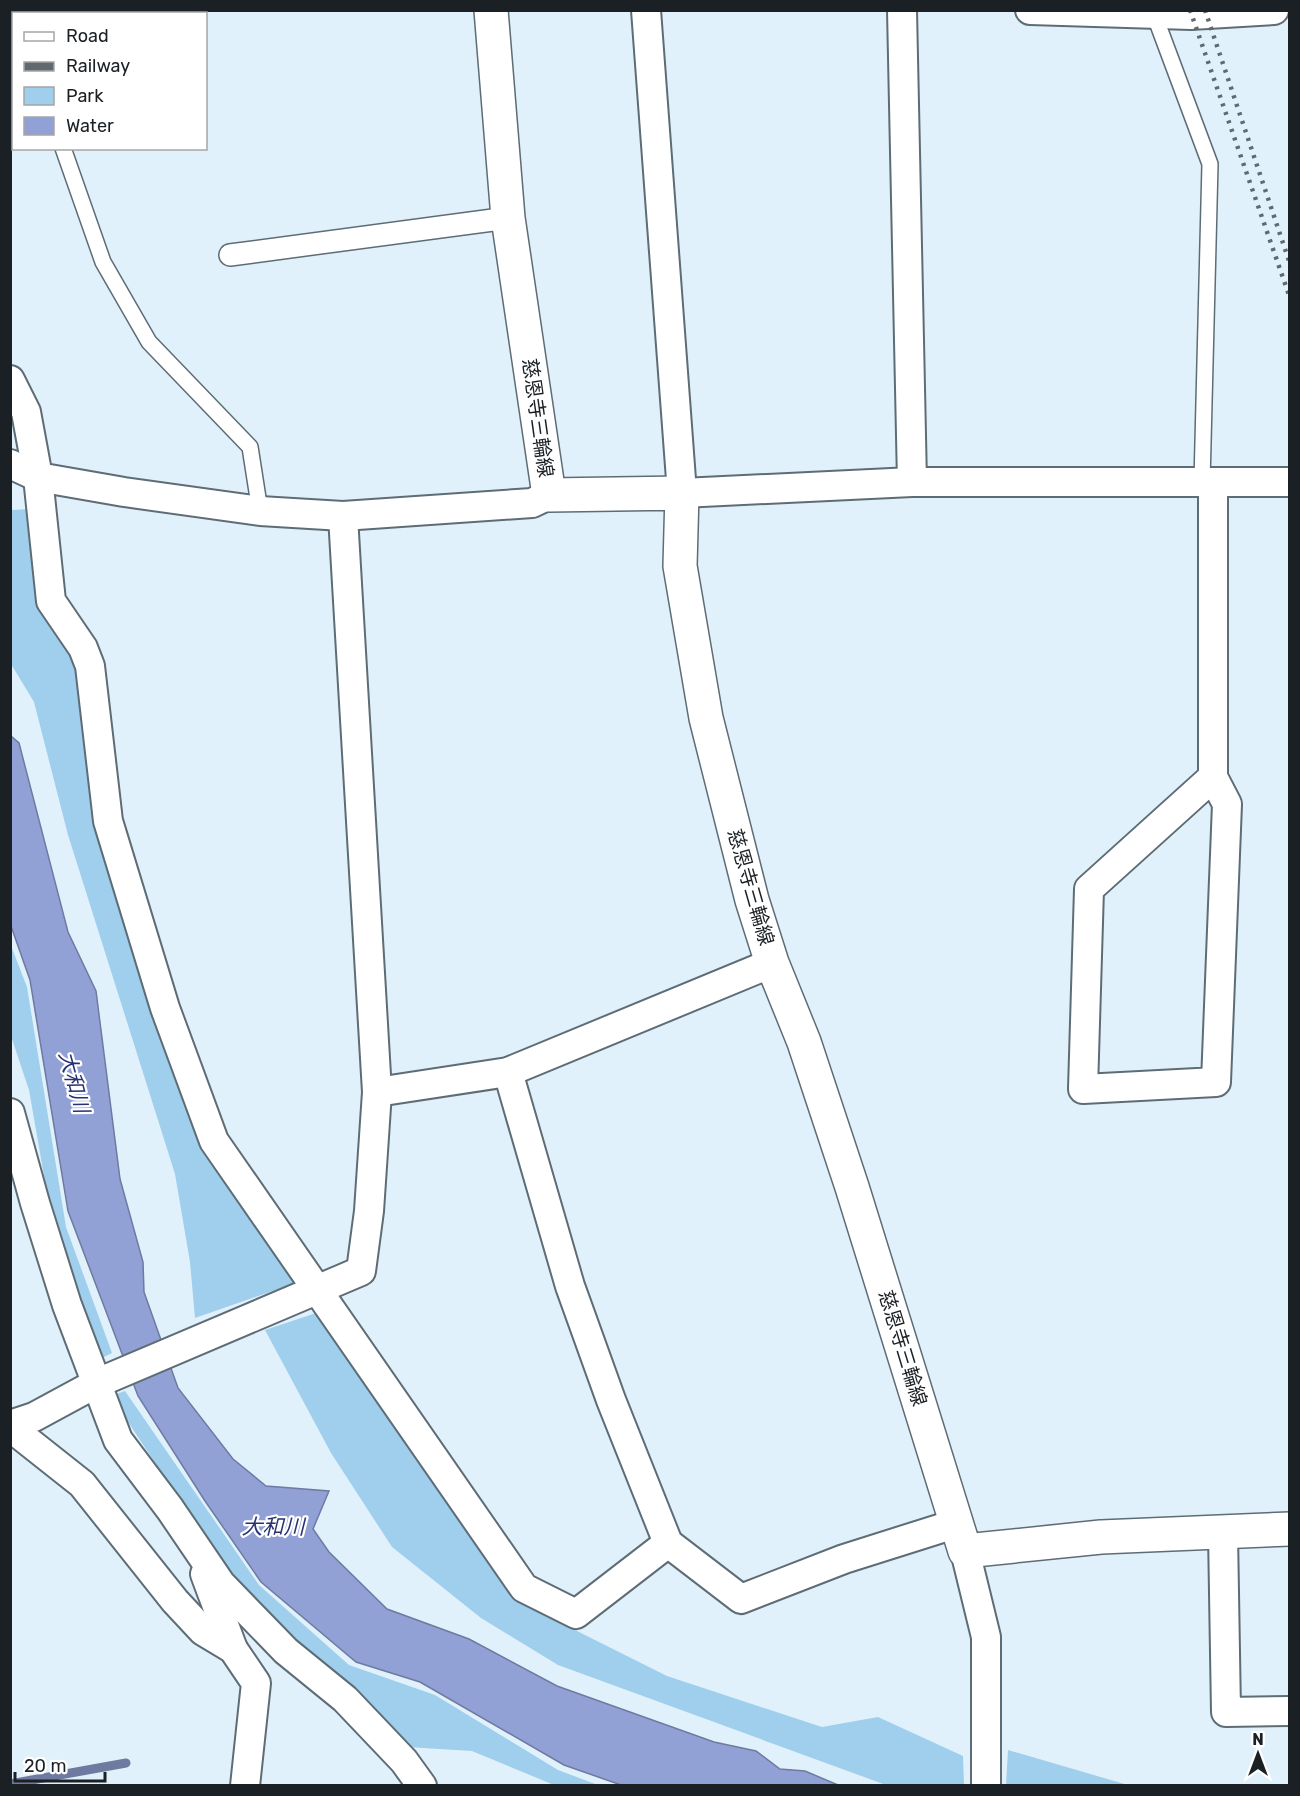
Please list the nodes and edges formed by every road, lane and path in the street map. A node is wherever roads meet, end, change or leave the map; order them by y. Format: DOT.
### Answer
graph roads {
  1 [pos="491,10"];
  2 [pos="646,10"];
  3 [pos="902,10"];
  4 [pos="1030,10"];
  5 [pos="1274,10"];
  6 [pos="1154,14"];
  7 [pos="64,150"];
  8 [pos="508,219"];
  9 [pos="230,255"];
  10 [pos="10,380"];
  11 [pos="10,464"];
  12 [pos="38,477"];
  13 [pos="912,482"];
  14 [pos="1207,482"];
  15 [pos="1290,482"];
  16 [pos="682,493"];
  17 [pos="549,495"];
  18 [pos="260,511"];
  19 [pos="343,516"];
  20 [pos="1213,777"];
  21 [pos="772,963"];
  22 [pos="508,1072"];
  23 [pos="377,1092"];
  24 [pos="10,1113"];
  25 [pos="310,1294"];
  26 [pos="108,1379"];
  27 [pos="10,1426"];
  28 [pos="1290,1529"];
  29 [pos="1222,1533"];
  30 [pos="962,1537"];
  31 [pos="192,1542"];
  32 [pos="668,1543"];
  33 [pos="233,1649"];
  34 [pos="1290,1711"];
  35 [pos="987,1775"];
  36 [pos="245,1785"];
  37 [pos="422,1785"];
  1 -- 8 [label="main road, 慈恩寺三輪線"];
  2 -- 16 [label="street"];
  3 -- 13 [label="street"];
  4 -- 6 [label="street"];
  5 -- 6 [label="street"];
  6 -- 14 [label="lane"];
  7 -- 18 [label="lane"];
  8 -- 9 [label="street"];
  8 -- 17 [label="main road, 慈恩寺三輪線"];
  10 -- 12 [label="street"];
  11 -- 12 [label="street"];
  12 -- 18 [label="street"];
  12 -- 25 [label="street"];
  13 -- 14 [label="street"];
  13 -- 16 [label="street"];
  14 -- 15 [label="street"];
  14 -- 20 [label="street"];
  16 -- 17 [label="main road, 慈恩寺三輪線"];
  16 -- 21 [label="main road, 慈恩寺三輪線"];
  17 -- 19 [label="street"];
  18 -- 19 [label="street"];
  19 -- 23 [label="street"];
  20 -- 20 [label="street"];
  21 -- 22 [label="street"];
  21 -- 30 [label="main road, 慈恩寺三輪線"];
  22 -- 23 [label="street"];
  22 -- 32 [label="street"];
  23 -- 25 [label="street"];
  24 -- 26 [label="street"];
  25 -- 26 [label="street"];
  25 -- 32 [label="street"];
  26 -- 27 [label="street"];
  26 -- 31 [label="street"];
  27 -- 33 [label="street"];
  28 -- 29 [label="main road"];
  29 -- 30 [label="main road"];
  29 -- 34 [label="street"];
  30 -- 32 [label="street"];
  30 -- 35 [label="street"];
  31 -- 33 [label="street"];
  31 -- 37 [label="street"];
  33 -- 36 [label="street"];
}
